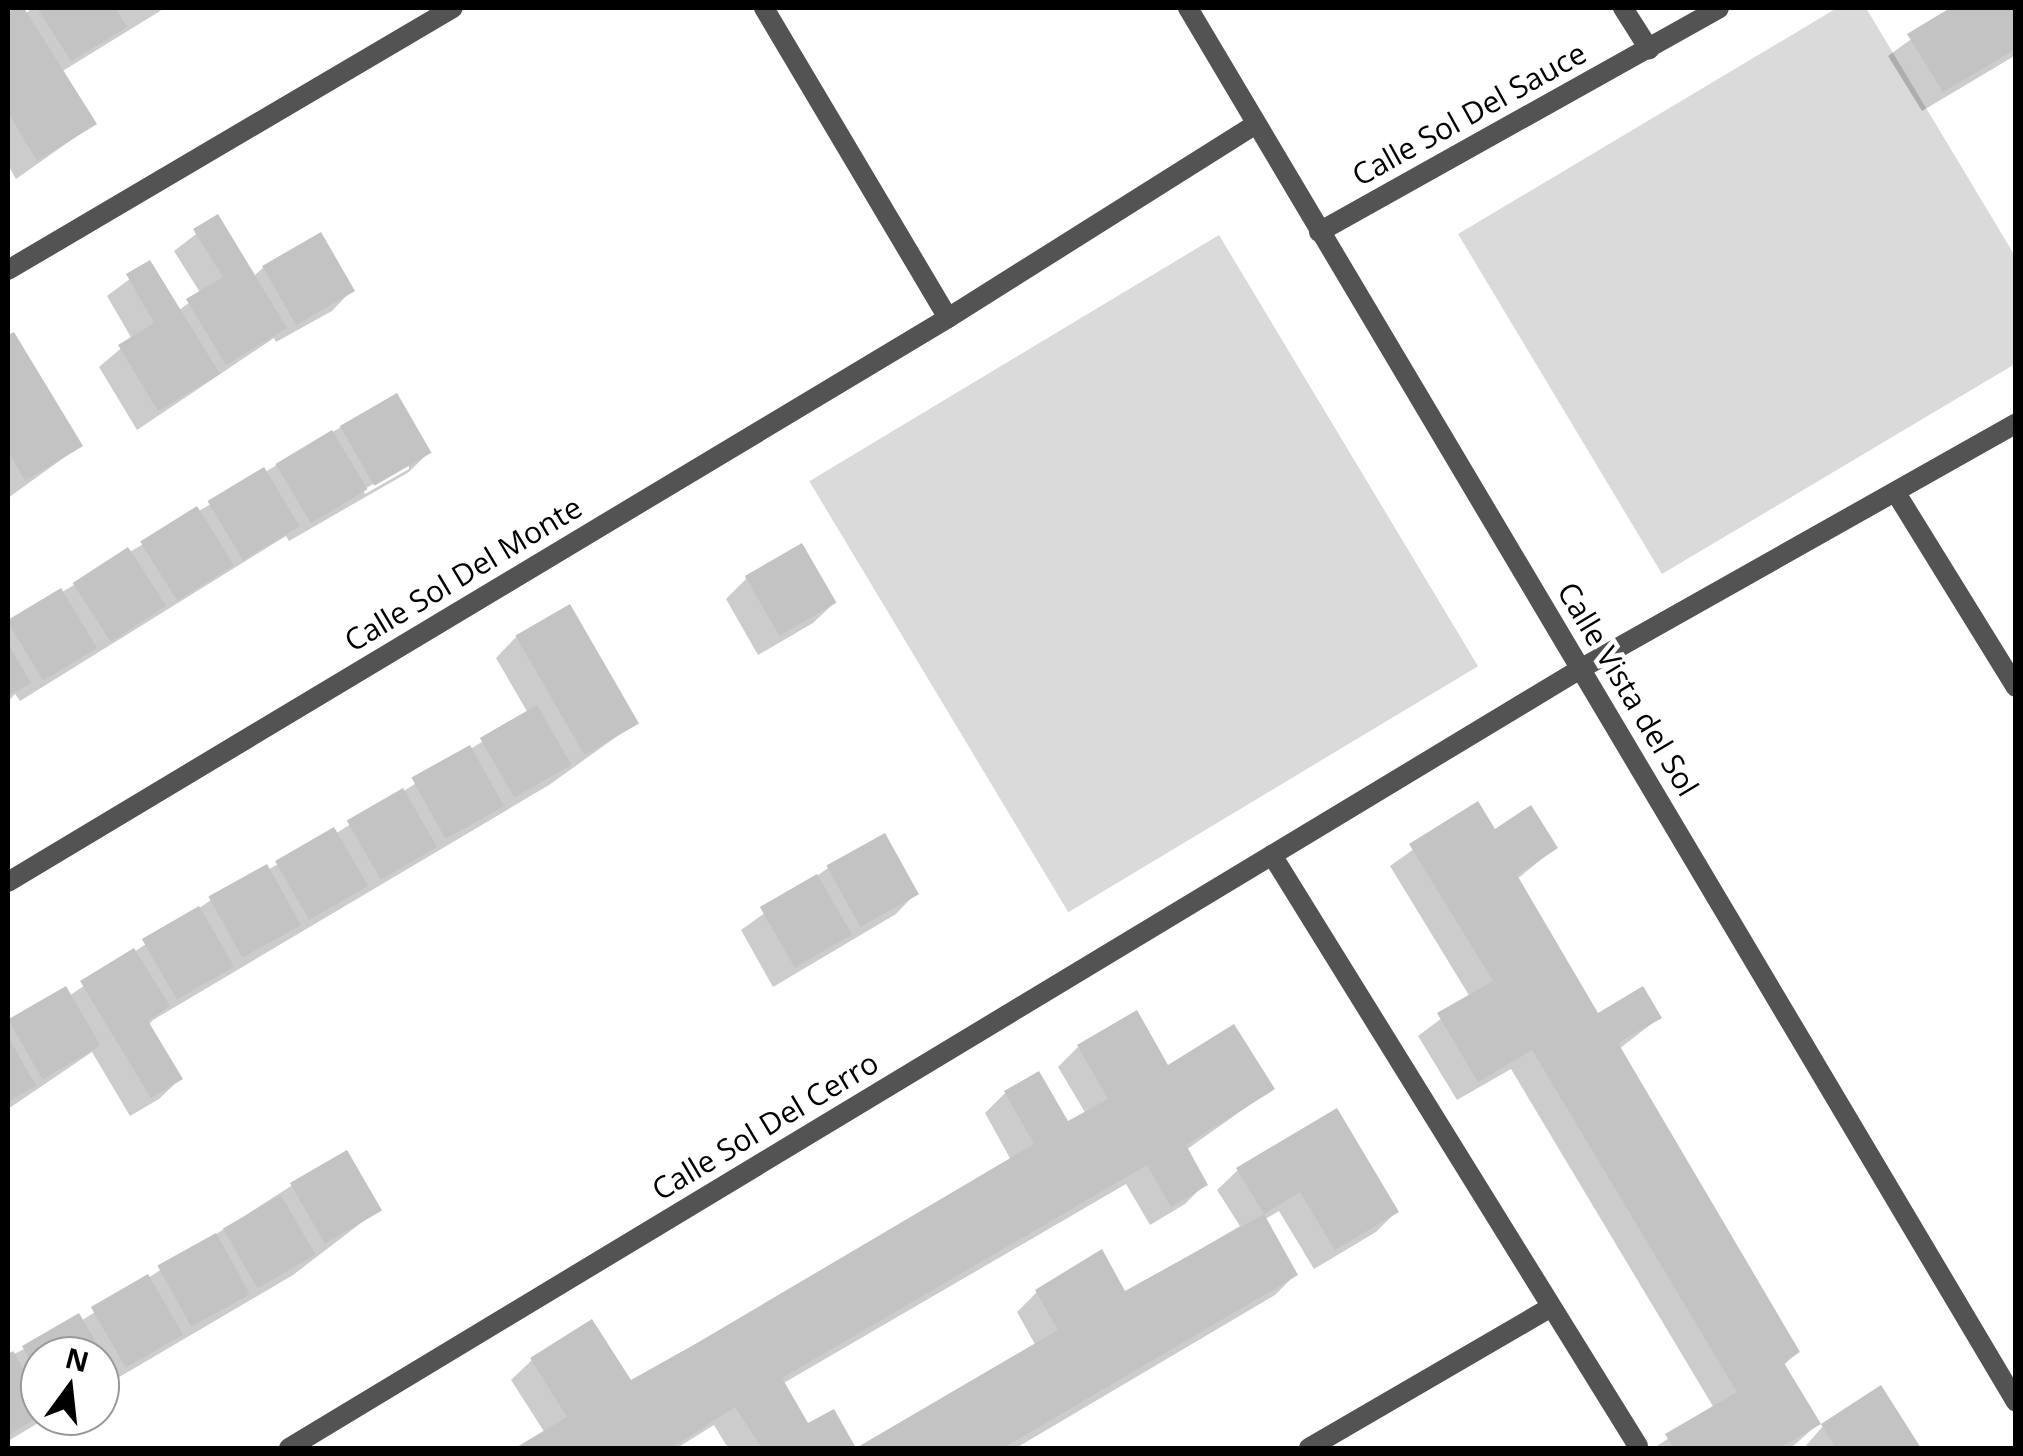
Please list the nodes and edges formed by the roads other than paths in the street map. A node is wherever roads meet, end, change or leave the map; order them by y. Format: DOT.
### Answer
graph roads {
  1 [pos="453,8"];
  2 [pos="764,8"];
  3 [pos="1188,8"];
  4 [pos="1623,8"];
  5 [pos="1718,8"];
  6 [pos="1649,50"];
  7 [pos="1254,125"];
  8 [pos="1319,232"];
  9 [pos="8,270"];
  10 [pos="948,318"];
  11 [pos="2016,422"];
  12 [pos="1896,493"];
  13 [pos="1582,668"];
  14 [pos="2016,687"];
  15 [pos="1272,855"];
  16 [pos="8,882"];
  17 [pos="1552,1307"];
  18 [pos="2016,1402"];
  19 [pos="1638,1446"];
  20 [pos="289,1448"];
  21 [pos="1309,1448"];
  1 -- 9 [label="street"];
  2 -- 10 [label="street"];
  3 -- 7 [label="street, Calle Vista del Sol"];
  4 -- 6 [label="street"];
  5 -- 6 [label="street, Calle Sol Del Sauce"];
  6 -- 8 [label="street, Calle Sol Del Sauce"];
  7 -- 8 [label="street, Calle Vista del Sol"];
  7 -- 10 [label="street, Calle Sol Del Monte"];
  8 -- 13 [label="street, Calle Vista del Sol"];
  10 -- 16 [label="street, Calle Sol Del Monte"];
  11 -- 12 [label="street, Calle Sol Del Cerro"];
  12 -- 13 [label="street, Calle Sol Del Cerro"];
  12 -- 14 [label="street"];
  13 -- 15 [label="street, Calle Sol Del Cerro"];
  13 -- 18 [label="street, Calle Vista del Sol"];
  15 -- 17 [label="street"];
  15 -- 20 [label="street, Calle Sol Del Cerro"];
  17 -- 19 [label="street"];
  17 -- 21 [label="street"];
}
